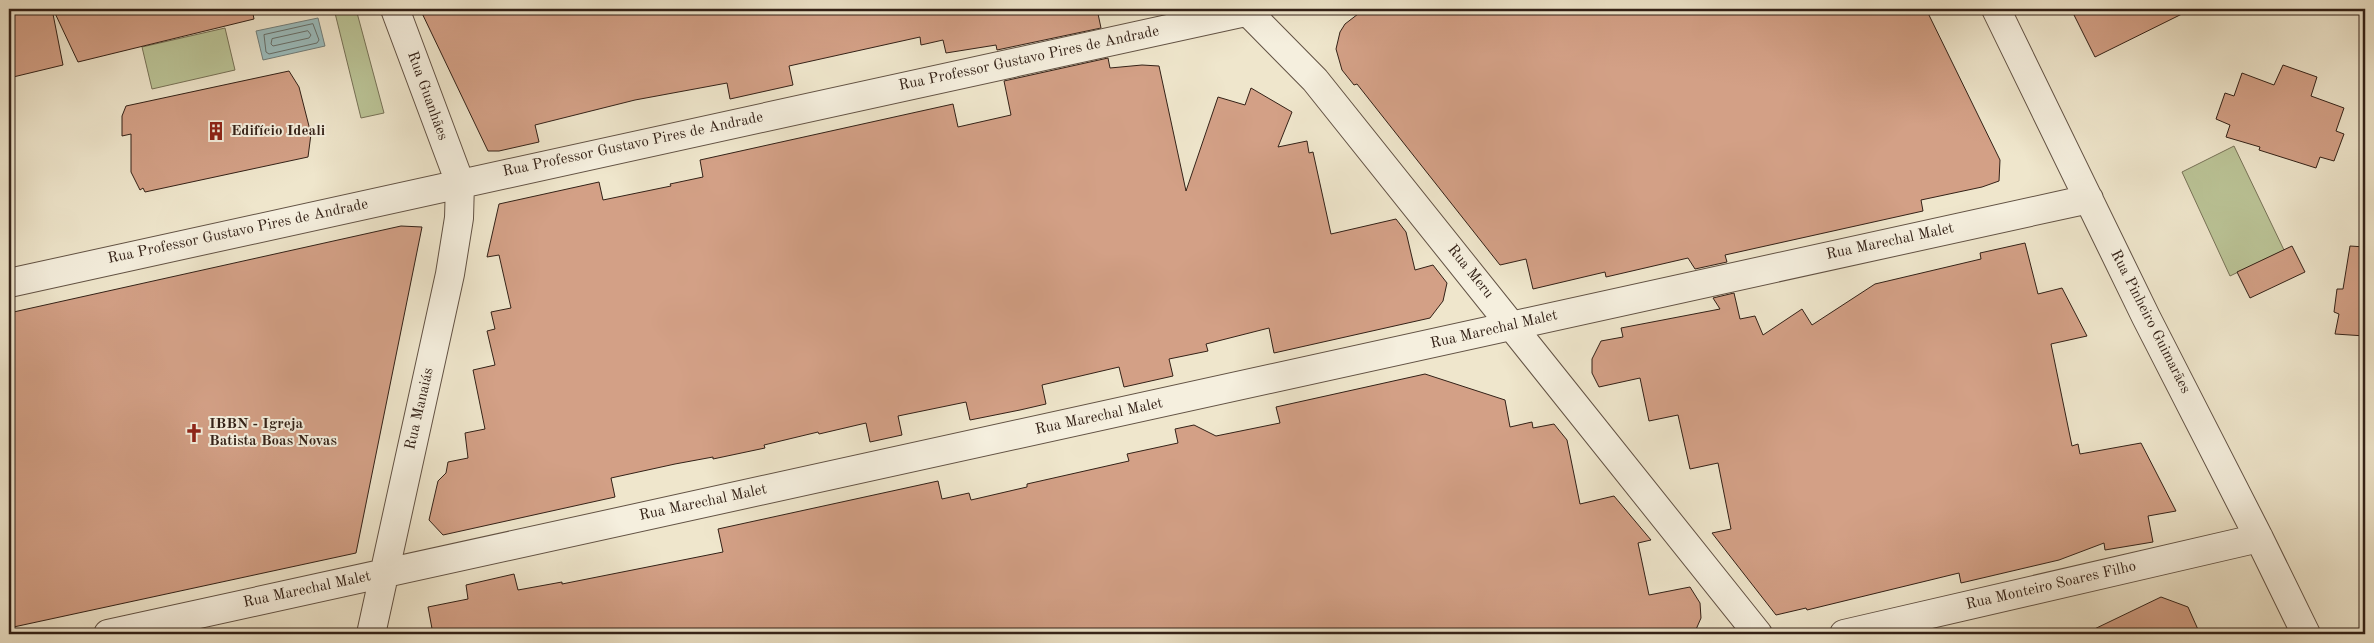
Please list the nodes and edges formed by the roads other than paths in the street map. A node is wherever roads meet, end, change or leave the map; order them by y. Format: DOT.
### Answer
graph roads {
  1 [pos="396,9"];
  2 [pos="1996,9"];
  3 [pos="1253,10"];
  4 [pos="460,183"];
  5 [pos="2089,199"];
  6 [pos="9,283"];
  7 [pos="1513,326"];
  8 [pos="2259,538"];
  9 [pos="384,573"];
  10 [pos="108,634"];
  11 [pos="371,634"];
  12 [pos="1758,634"];
  13 [pos="1844,634"];
  14 [pos="2306,634"];
  1 -- 4 [label="street, Rua Guanhães"];
  2 -- 5 [label="street, Rua Pinheiro Guimarães"];
  3 -- 4 [label="street, Rua Professor Gustavo Pires de Andrade"];
  3 -- 7 [label="street, Rua Meru"];
  4 -- 6 [label="street, Rua Professor Gustavo Pires de Andrade"];
  4 -- 9 [label="street, Rua Manaiás"];
  5 -- 7 [label="street, Rua Marechal Malet"];
  5 -- 8 [label="street, Rua Pinheiro Guimarães"];
  7 -- 9 [label="street, Rua Marechal Malet"];
  7 -- 12 [label="street, Rua Meru"];
  8 -- 13 [label="street, Rua Monteiro Soares Filho"];
  8 -- 14 [label="street, Rua Pinheiro Guimarães"];
  9 -- 10 [label="street, Rua Marechal Malet"];
  9 -- 11 [label="street, Rua Manaiás"];
}
